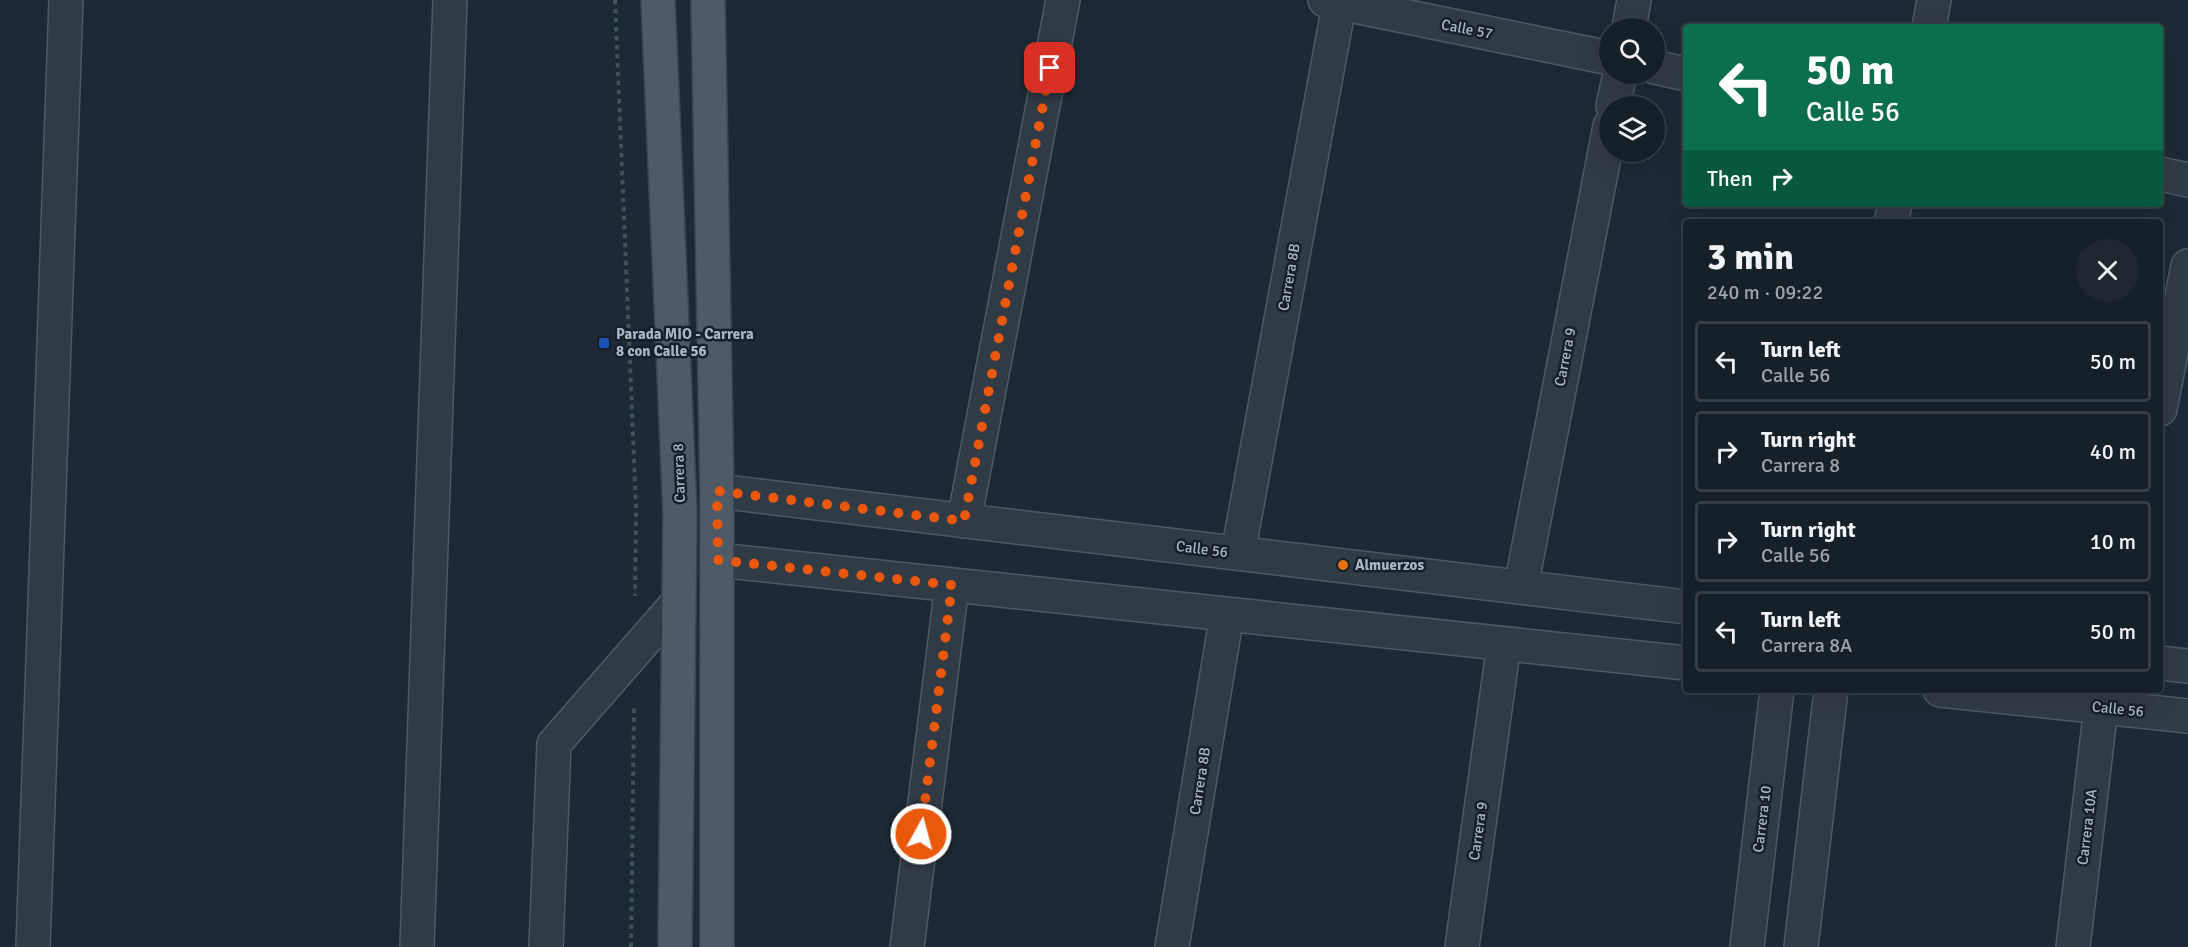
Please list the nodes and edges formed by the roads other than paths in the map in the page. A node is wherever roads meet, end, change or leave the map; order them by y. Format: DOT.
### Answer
graph roads {
  1 [pos="66,0"];
  2 [pos="450,0"];
  3 [pos="658,0"];
  4 [pos="708,0"];
  5 [pos="1063,0"];
  6 [pos="1634,0"];
  7 [pos="1934,0"];
  8 [pos="1335,1"];
  9 [pos="1631,18"];
  10 [pos="1930,24"];
  11 [pos="1599,56"];
  12 [pos="1665,69"];
  13 [pos="1683,73"];
  14 [pos="1603,162"];
  15 [pos="2163,175"];
  16 [pos="2188,180"];
  17 [pos="2188,266"];
  18 [pos="2163,394"];
  19 [pos="717,491"];
  20 [pos="964,521"];
  21 [pos="1238,553"];
  22 [pos="718,560"];
  23 [pos="952,585"];
  24 [pos="1521,587"];
  25 [pos="679,601"];
  26 [pos="1683,607"];
  27 [pos="1227,614"];
  28 [pos="1504,644"];
  29 [pos="1683,663"];
  30 [pos="2163,663"];
  31 [pos="2188,666"];
  32 [pos="1777,693"];
  33 [pos="1831,693"];
  34 [pos="1968,693"];
  35 [pos="2101,707"];
  36 [pos="2188,716"];
  37 [pos="33,947"];
  38 [pos="417,947"];
  39 [pos="546,947"];
  40 [pos="675,947"];
  41 [pos="717,947"];
  42 [pos="907,947"];
  43 [pos="1172,947"];
  44 [pos="1462,947"];
  45 [pos="1747,947"];
  46 [pos="1801,947"];
  47 [pos="2073,947"];
  1 -- 37 [label="street"];
  2 -- 38 [label="street"];
  3 -- 25 [label="main road, Carrera 8"];
  4 -- 19 [label="main road"];
  5 -- 20 [label="street"];
  6 -- 9 [label="street"];
  7 -- 10 [label="street"];
  8 -- 11 [label="street, Calle 57"];
  8 -- 21 [label="street, Carrera 8B"];
  12 -- 13 [label="street"];
  14 -- 24 [label="street, Carrera 9"];
  15 -- 16 [label="street"];
  17 -- 18 [label="street"];
  19 -- 20 [label="street, Calle 56"];
  19 -- 22 [label="main road"];
  20 -- 21 [label="street, Calle 56"];
  21 -- 24 [label="street, Calle 56"];
  22 -- 23 [label="street"];
  22 -- 41 [label="main road"];
  23 -- 27 [label="street"];
  23 -- 42 [label="street"];
  24 -- 26 [label="street, Calle 56"];
  25 -- 39 [label="street"];
  25 -- 40 [label="main road, Carrera 8"];
  27 -- 28 [label="street"];
  27 -- 43 [label="street, Carrera 8B"];
  28 -- 29 [label="street"];
  28 -- 44 [label="street, Carrera 9"];
  30 -- 31 [label="street"];
  32 -- 45 [label="street, Carrera 10"];
  33 -- 46 [label="street"];
  34 -- 35 [label="street, Calle 56"];
  35 -- 36 [label="street, Calle 56"];
  35 -- 47 [label="street, Carrera 10A"];
}
